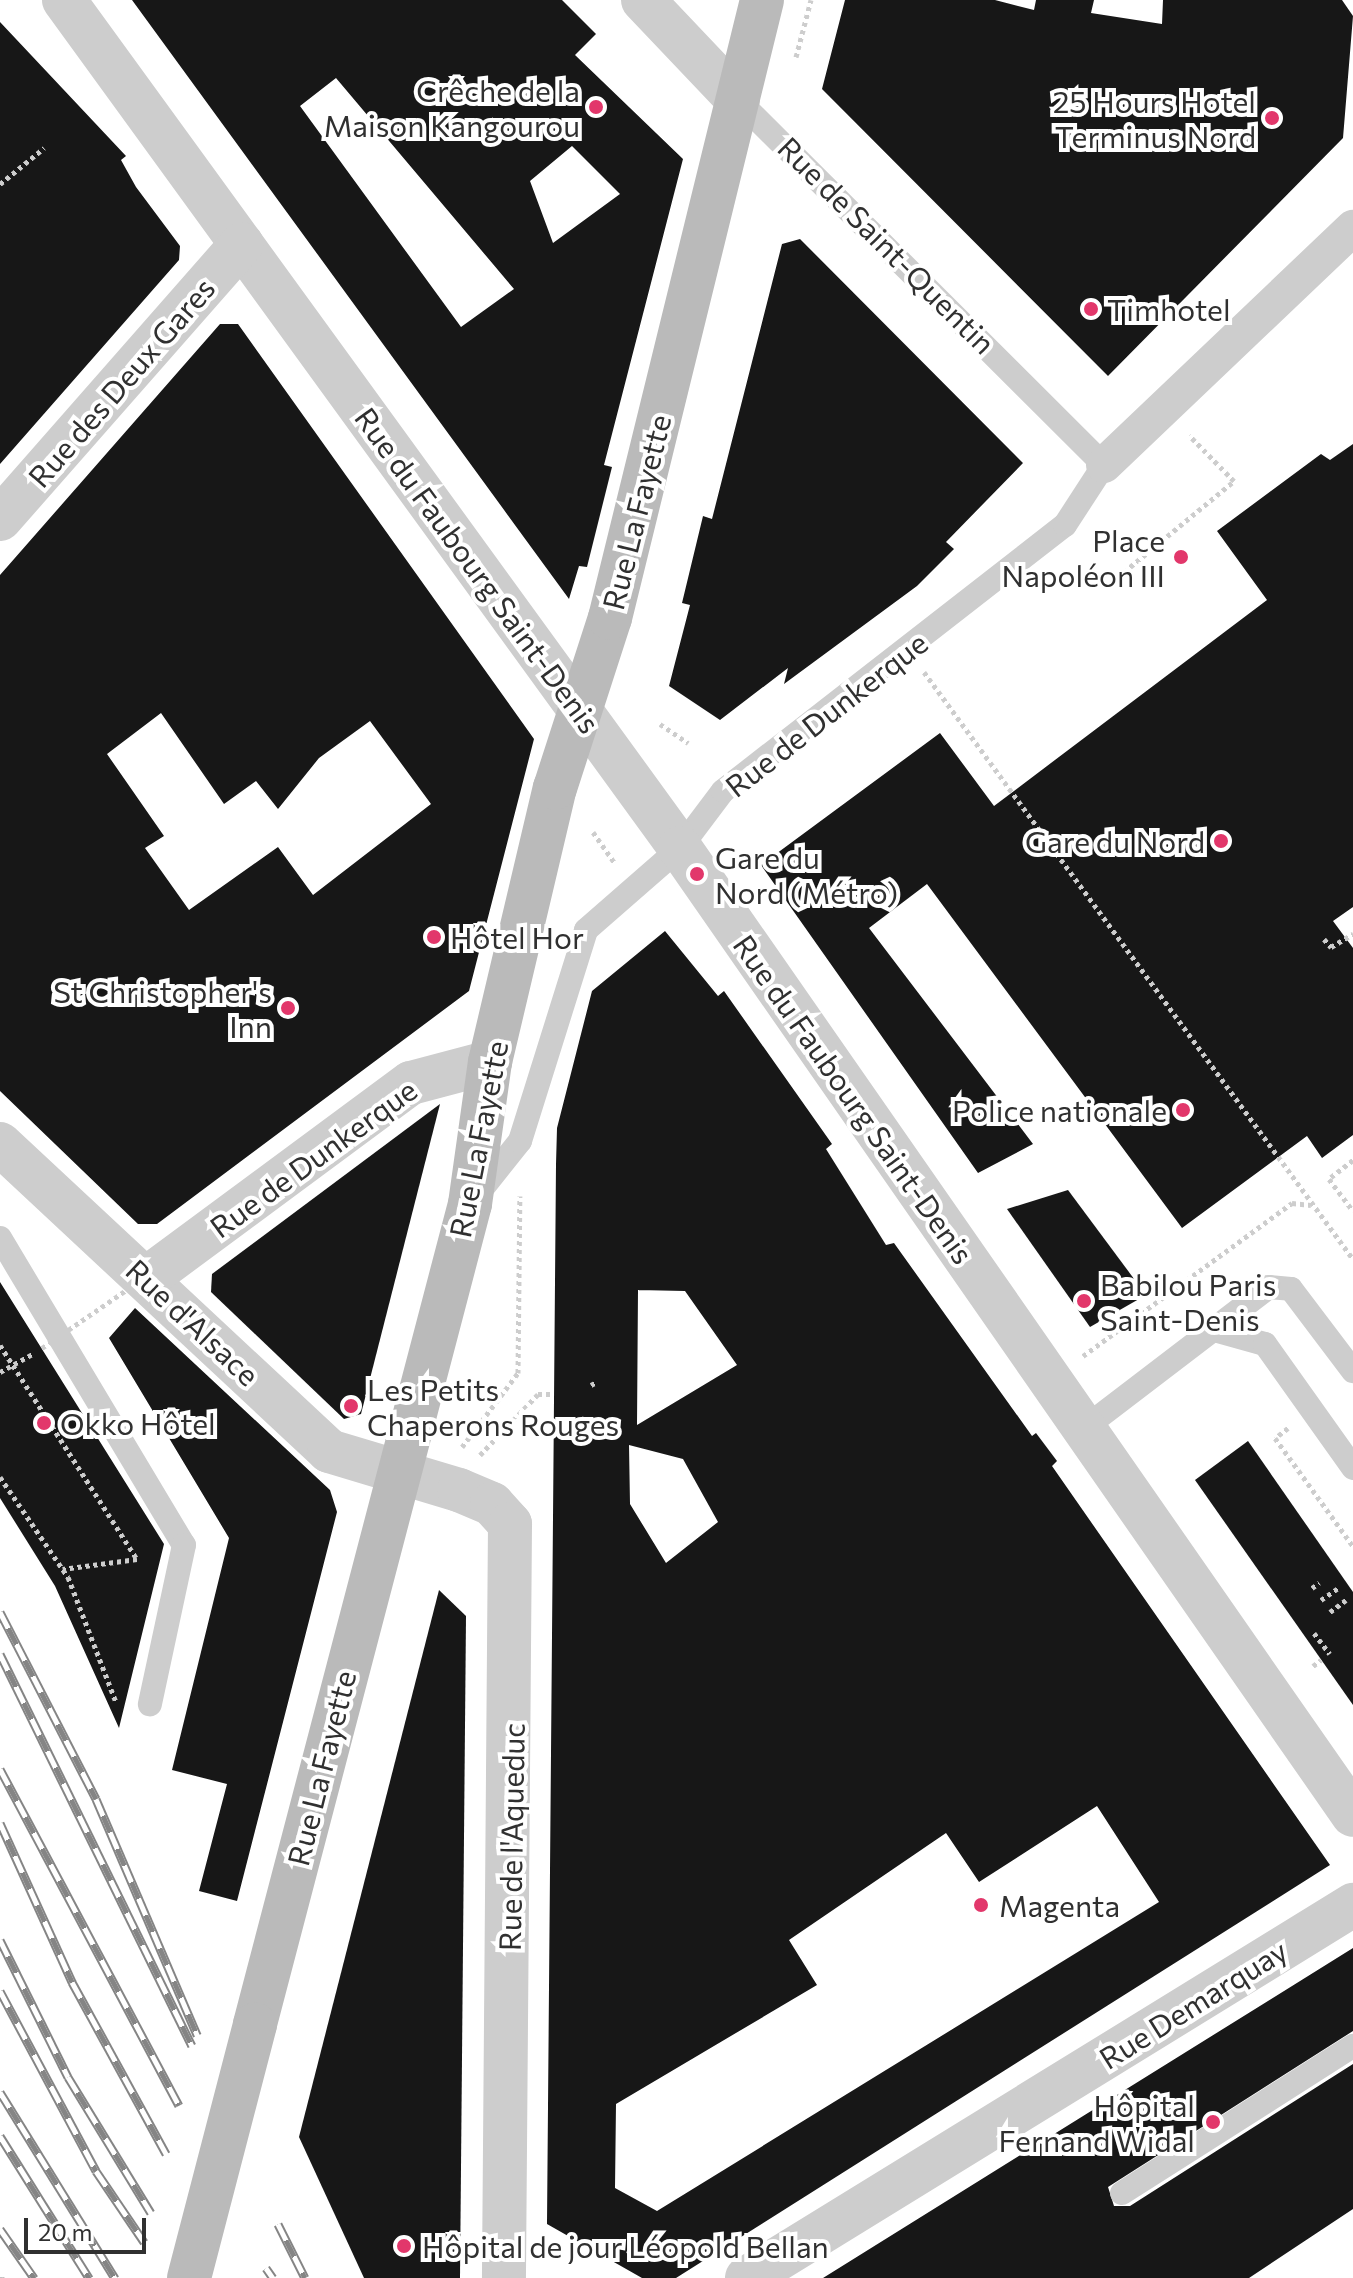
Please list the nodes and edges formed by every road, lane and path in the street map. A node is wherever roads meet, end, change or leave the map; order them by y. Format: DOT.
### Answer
graph roads {
  1 [pos="64,0"];
  2 [pos="643,0"];
  3 [pos="762,0"];
  4 [pos="738,100"];
  5 [pos="44,148"];
  6 [pos="0,184"];
  7 [pos="1353,228"];
  8 [pos="242,244"];
  9 [pos="1185,430"];
  10 [pos="1104,465"];
  11 [pos="0,519"];
  12 [pos="1124,572"];
  13 [pos="908,651"];
  14 [pos="580,711"];
  15 [pos="660,724"];
  16 [pos="688,743"];
  17 [pos="593,832"];
  18 [pos="680,848"];
  19 [pos="625,877"];
  20 [pos="1353,934"];
  21 [pos="1324,939"];
  22 [pos="490,1062"];
  23 [pos="0,1144"];
  24 [pos="1353,1160"];
  25 [pos="470,1204"];
  26 [pos="1314,1206"];
  27 [pos="1353,1211"];
  28 [pos="0,1238"];
  29 [pos="1353,1259"];
  30 [pos="136,1285"];
  31 [pos="1214,1330"];
  32 [pos="1104,1341"];
  33 [pos="0,1345"];
  34 [pos="12,1365"];
  35 [pos="1353,1371"];
  36 [pos="0,1372"];
  37 [pos="553,1394"];
  38 [pos="1087,1426"];
  39 [pos="471,1467"];
  40 [pos="1353,1468"];
  41 [pos="399,1471"];
  42 [pos="0,1477"];
  43 [pos="63,1569"];
  44 [pos="1319,1583"];
  45 [pos="1312,1588"];
  46 [pos="1338,1588"];
  47 [pos="1321,1600"];
  48 [pos="1346,1600"];
  49 [pos="1330,1612"];
  50 [pos="1314,1633"];
  51 [pos="1330,1654"];
  52 [pos="1321,1660"];
  53 [pos="1313,1666"];
  54 [pos="117,1703"];
  55 [pos="150,1704"];
  56 [pos="1353,1815"];
  57 [pos="1353,1905"];
  58 [pos="1353,2046"];
  59 [pos="1122,2193"];
  60 [pos="189,2278"];
  61 [pos="504,2278"];
  62 [pos="747,2278"];
  1 -- 8 [label="street, Rue du Faubourg Saint-Denis"];
  2 -- 4 [label="street, Rue de Saint-Quentin"];
  3 -- 4 [label="main road, Rue La Fayette"];
  4 -- 10 [label="lane, Rue de Saint-Quentin"];
  4 -- 14 [label="main road, Rue La Fayette"];
  5 -- 6 [label="path"];
  7 -- 10 [label="street"];
  8 -- 11 [label="street, Rue des Deux Gares"];
  8 -- 14 [label="street, Rue du Faubourg Saint-Denis"];
  9 -- 12 [label="path"];
  10 -- 13 [label="lane, Rue de Dunkerque"];
  13 -- 18 [label="lane, Rue de Dunkerque"];
  13 -- 26 [label="path"];
  14 -- 18 [label="street, Rue du Faubourg Saint-Denis"];
  14 -- 22 [label="main road, Rue La Fayette"];
  15 -- 16 [label="path"];
  17 -- 19 [label="path"];
  18 -- 25 [label="lane, Rue de Dunkerque"];
  18 -- 38 [label="street, Rue du Faubourg Saint-Denis"];
  20 -- 21 [label="path"];
  22 -- 25 [label="main road, Rue La Fayette"];
  22 -- 30 [label="street, Rue de Dunkerque"];
  23 -- 30 [label="street, Rue d'Alsace"];
  24 -- 27 [label="path"];
  25 -- 41 [label="main road, Rue La Fayette"];
  26 -- 29 [label="path"];
  26 -- 32 [label="path"];
  28 -- 55 [label="lane"];
  30 -- 34 [label="path, bridge"];
  30 -- 41 [label="street, Rue d'Alsace"];
  31 -- 35 [label="lane"];
  31 -- 38 [label="lane"];
  31 -- 40 [label="lane"];
  33 -- 34 [label="path"];
  34 -- 36 [label="path"];
  34 -- 43 [label="path"];
  37 -- 39 [label="path"];
  38 -- 56 [label="street, Rue du Faubourg Saint-Denis"];
  41 -- 60 [label="main road, Rue La Fayette, bridge"];
  41 -- 61 [label="street, Rue de l'Aqueduc"];
  42 -- 43 [label="path"];
  43 -- 54 [label="path"];
  44 -- 45 [label="path"];
  46 -- 47 [label="path"];
  48 -- 49 [label="path"];
  50 -- 51 [label="path"];
  52 -- 53 [label="path"];
  57 -- 62 [label="street, Rue Demarquay"];
  58 -- 59 [label="lane"];
}
